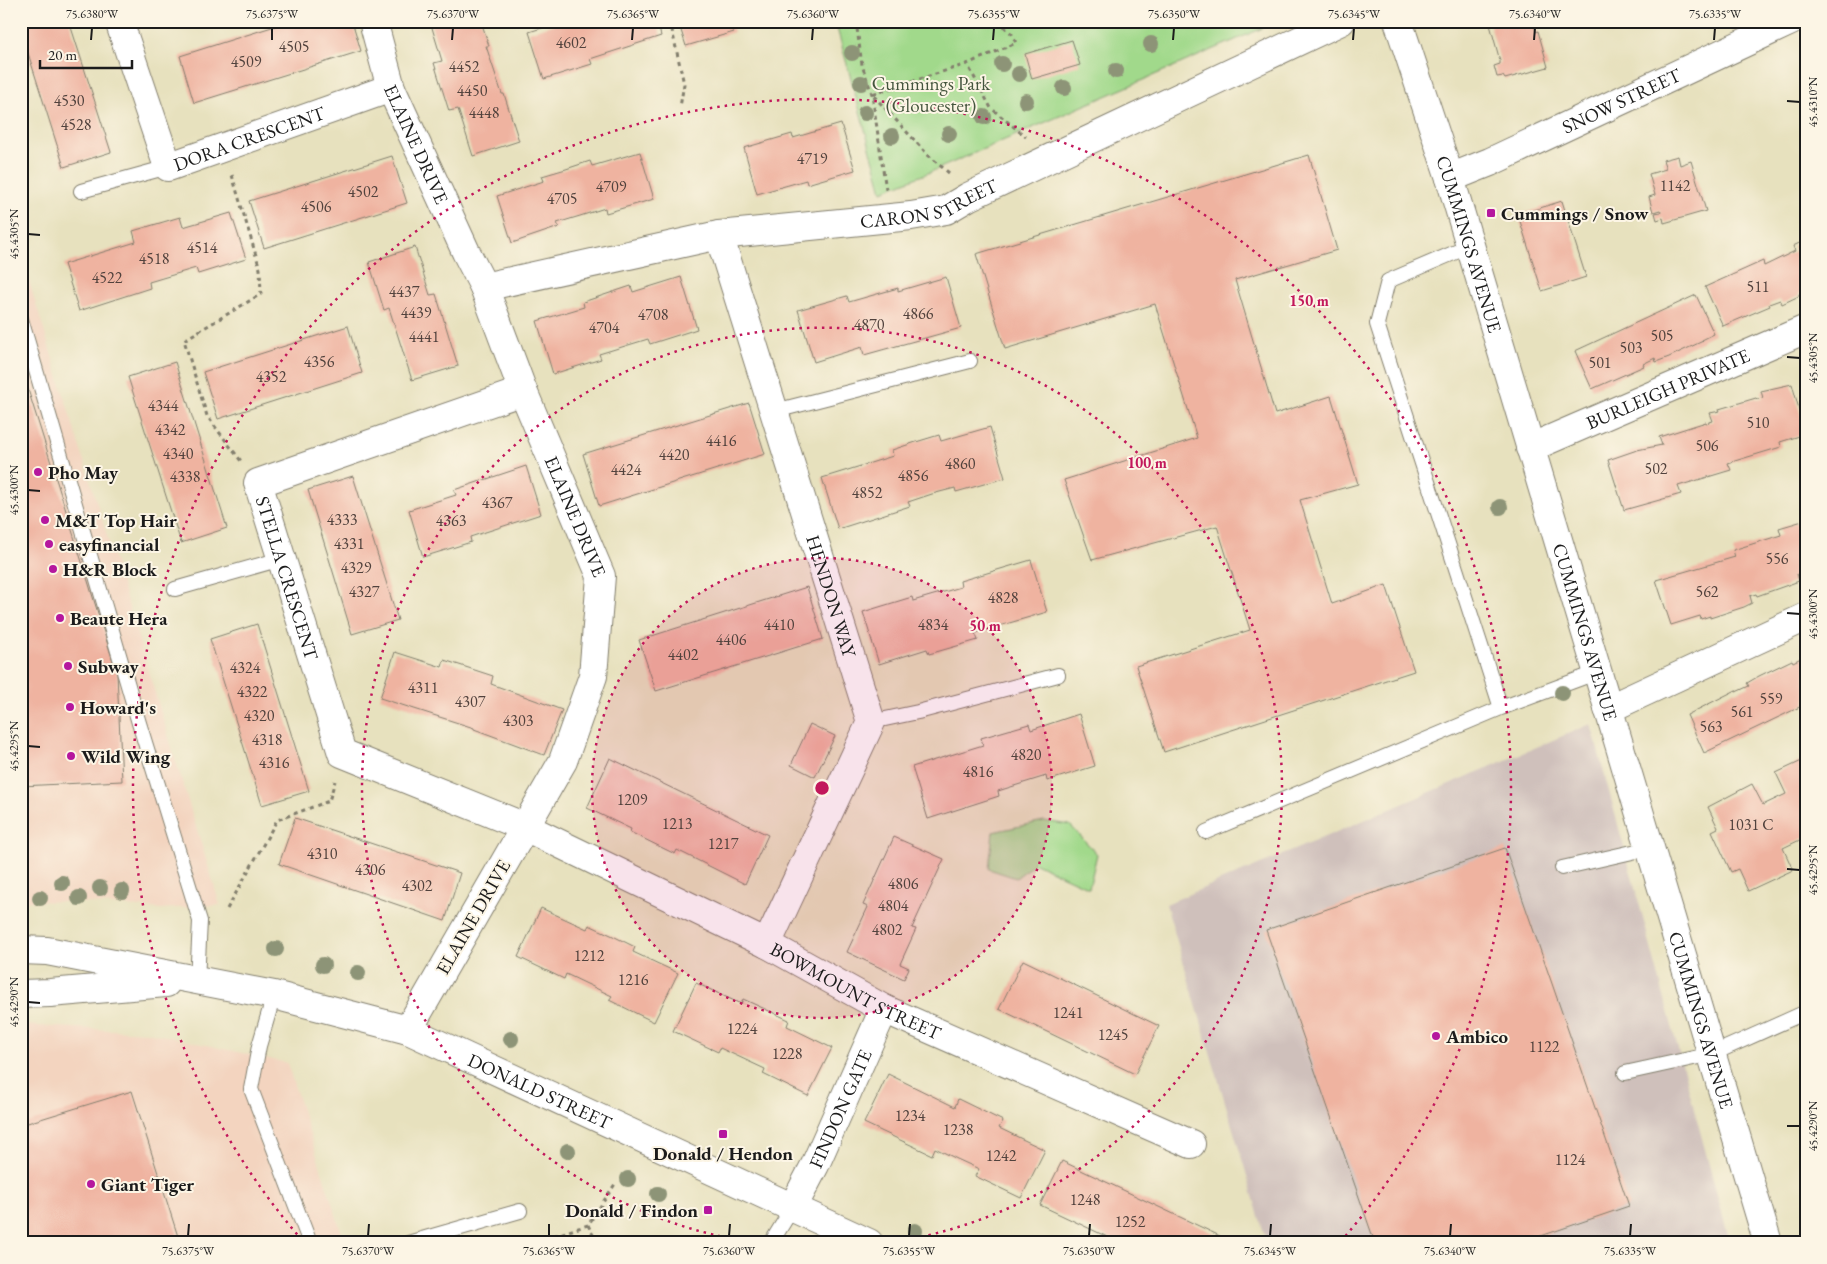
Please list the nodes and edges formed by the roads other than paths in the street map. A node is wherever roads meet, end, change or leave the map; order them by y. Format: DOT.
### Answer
graph roads {
  1 [pos="119,21"];
  2 [pos="373,21"];
  3 [pos="1341,21"];
  4 [pos="1398,21"];
  5 [pos="1791,21"];
  6 [pos="391,88"];
  7 [pos="168,167"];
  8 [pos="1450,178"];
  9 [pos="81,192"];
  10 [pos="719,234"];
  11 [pos="1470,246"];
  12 [pos="484,287"];
  13 [pos="21,320"];
  14 [pos="1806,329"];
  15 [pos="970,361"];
  16 [pos="523,391"];
  17 [pos="775,410"];
  18 [pos="1530,448"];
  19 [pos="281,559"];
  20 [pos="175,589"];
  21 [pos="1806,617"];
  22 [pos="1598,672"];
  23 [pos="1058,675"];
  24 [pos="1501,708"];
  25 [pos="1608,710"];
  26 [pos="871,722"];
  27 [pos="525,827"];
  28 [pos="1206,832"];
  29 [pos="1650,848"];
  30 [pos="1562,868"];
  31 [pos="767,944"];
  32 [pos="21,950"];
  33 [pos="197,980"];
  34 [pos="21,994"];
  35 [pos="274,995"];
  36 [pos="884,1009"];
  37 [pos="1806,1012"];
  38 [pos="408,1030"];
  39 [pos="1712,1054"];
  40 [pos="1625,1073"];
  41 [pos="1191,1144"];
  42 [pos="793,1207"];
  43 [pos="520,1211"];
  44 [pos="310,1243"];
  45 [pos="408,1243"];
  46 [pos="772,1243"];
  47 [pos="869,1243"];
  48 [pos="1768,1243"];
  1 -- 7 [label="street, DORA CRESCENT"];
  2 -- 6 [label="street, ELAINE DRIVE"];
  3 -- 10 [label="street, CARON STREET"];
  4 -- 8 [label="street, CUMMINGS AVENUE"];
  5 -- 8 [label="street, SNOW STREET"];
  6 -- 7 [label="street, DORA CRESCENT"];
  6 -- 12 [label="street, ELAINE DRIVE"];
  7 -- 9 [label="lane"];
  8 -- 11 [label="street, CUMMINGS AVENUE"];
  10 -- 12 [label="street, CARON STREET"];
  10 -- 17 [label="street, HENDON WAY"];
  11 -- 18 [label="street, CUMMINGS AVENUE"];
  11 -- 24 [label="lane"];
  12 -- 16 [label="street, ELAINE DRIVE"];
  13 -- 33 [label="lane"];
  14 -- 18 [label="street, BURLEIGH PRIVATE"];
  15 -- 17 [label="lane"];
  16 -- 19 [label="street, STELLA CRESCENT"];
  16 -- 27 [label="street, ELAINE DRIVE"];
  17 -- 26 [label="street, HENDON WAY"];
  18 -- 22 [label="street, CUMMINGS AVENUE"];
  19 -- 20 [label="lane"];
  19 -- 27 [label="street, STELLA CRESCENT"];
  21 -- 25 [label="street"];
  22 -- 24 [label="lane"];
  22 -- 25 [label="street, CUMMINGS AVENUE"];
  23 -- 26 [label="lane"];
  24 -- 28 [label="lane"];
  25 -- 29 [label="street, CUMMINGS AVENUE"];
  26 -- 31 [label="street"];
  27 -- 31 [label="street, BOWMOUNT STREET"];
  27 -- 38 [label="street, ELAINE DRIVE"];
  29 -- 30 [label="lane"];
  29 -- 39 [label="street, CUMMINGS AVENUE"];
  31 -- 36 [label="street, BOWMOUNT STREET"];
  32 -- 33 [label="street, DONALD STREET"];
  33 -- 34 [label="street, DONALD STREET"];
  33 -- 35 [label="street, DONALD STREET"];
  35 -- 38 [label="street, DONALD STREET"];
  35 -- 44 [label="lane"];
  36 -- 41 [label="street, BOWMOUNT STREET"];
  36 -- 42 [label="street, FINDON GATE"];
  37 -- 39 [label="lane"];
  38 -- 42 [label="street, DONALD STREET"];
  39 -- 40 [label="lane"];
  39 -- 48 [label="street, CUMMINGS AVENUE"];
  42 -- 46 [label="lane"];
  42 -- 47 [label="street, DONALD STREET"];
  43 -- 45 [label="lane"];
}
